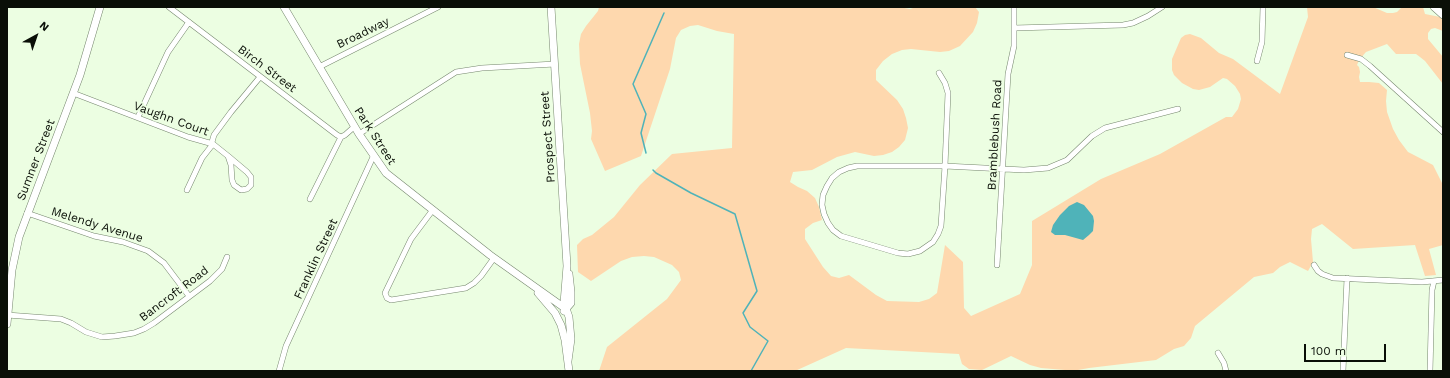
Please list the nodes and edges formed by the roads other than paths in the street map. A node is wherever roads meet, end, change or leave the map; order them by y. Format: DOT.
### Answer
graph roads {
  1 [pos="100,7"];
  2 [pos="168,7"];
  3 [pos="284,7"];
  4 [pos="438,7"];
  5 [pos="551,7"];
  6 [pos="1014,7"];
  7 [pos="1162,7"];
  8 [pos="1263,7"];
  9 [pos="1434,7"];
  10 [pos="1443,15"];
  11 [pos="189,22"];
  12 [pos="1014,28"];
  13 [pos="1347,55"];
  14 [pos="1258,61"];
  15 [pos="555,64"];
  16 [pos="319,67"];
  17 [pos="939,73"];
  18 [pos="260,76"];
  19 [pos="73,93"];
  20 [pos="1178,109"];
  21 [pos="138,117"];
  22 [pos="354,127"];
  23 [pos="1443,132"];
  24 [pos="359,134"];
  25 [pos="341,137"];
  26 [pos="212,144"];
  27 [pos="228,156"];
  28 [pos="373,157"];
  29 [pos="945,166"];
  30 [pos="1003,169"];
  31 [pos="187,190"];
  32 [pos="310,199"];
  33 [pos="432,210"];
  34 [pos="28,213"];
  35 [pos="227,257"];
  36 [pos="494,258"];
  37 [pos="997,265"];
  38 [pos="1314,265"];
  39 [pos="566,266"];
  40 [pos="520,277"];
  41 [pos="1347,278"];
  42 [pos="1443,280"];
  43 [pos="1434,281"];
  44 [pos="565,286"];
  45 [pos="189,296"];
  46 [pos="549,296"];
  47 [pos="558,298"];
  48 [pos="565,306"];
  49 [pos="7,315"];
  50 [pos="557,315"];
  51 [pos="7,324"];
  52 [pos="1218,353"];
  53 [pos="568,361"];
  54 [pos="279,371"];
  55 [pos="569,371"];
  56 [pos="1226,371"];
  57 [pos="1343,371"];
  58 [pos="1430,371"];
  1 -- 19 [label="main road, Sumner Street"];
  2 -- 11 [label="street, Birch Street"];
  3 -- 16 [label="main road, Park Street"];
  4 -- 16 [label="street, Broadway"];
  5 -- 15 [label="main road, Prospect Street"];
  6 -- 12 [label="street, Bramblebush Road"];
  7 -- 12 [label="street"];
  8 -- 14 [label="street"];
  9 -- 10 [label="main road"];
  11 -- 18 [label="street, Birch Street"];
  11 -- 21 [label="street"];
  12 -- 30 [label="street, Bramblebush Road"];
  13 -- 23 [label="street"];
  15 -- 24 [label="street"];
  15 -- 39 [label="main road, Prospect Street"];
  16 -- 22 [label="main road, Park Street"];
  17 -- 29 [label="street"];
  18 -- 25 [label="street, Birch Street"];
  18 -- 26 [label="street"];
  19 -- 21 [label="street, Vaughn Court"];
  19 -- 34 [label="main road, Sumner Street"];
  20 -- 30 [label="street"];
  21 -- 26 [label="street, Vaughn Court"];
  22 -- 24 [label="main road, Park Street"];
  22 -- 25 [label="street"];
  24 -- 28 [label="main road, Park Street"];
  25 -- 32 [label="street"];
  26 -- 27 [label="street"];
  26 -- 31 [label="street, Vaughn Court"];
  27 -- 27 [label="street"];
  28 -- 33 [label="main road, Park Street"];
  28 -- 54 [label="street, Franklin Street"];
  29 -- 29 [label="street"];
  29 -- 30 [label="street"];
  30 -- 37 [label="street, Bramblebush Road"];
  33 -- 36 [label="main road, Park Street"];
  33 -- 36 [label="street"];
  34 -- 45 [label="street, Melendy Avenue"];
  34 -- 49 [label="main road, Sumner Street"];
  35 -- 45 [label="street, Bancroft Road"];
  36 -- 40 [label="main road, Park Street"];
  38 -- 41 [label="street"];
  39 -- 44 [label="main road, Prospect Street"];
  39 -- 48 [label="main road, Prospect Street"];
  40 -- 46 [label="main road, Park Street"];
  40 -- 50 [label="main road, Park Street"];
  41 -- 43 [label="street"];
  41 -- 57 [label="street"];
  42 -- 43 [label="street"];
  43 -- 58 [label="street"];
  44 -- 47 [label="main road, Prospect Street"];
  44 -- 48 [label="main road, Prospect Street"];
  45 -- 49 [label="street, Bancroft Road"];
  46 -- 47 [label="main road, Park Street"];
  46 -- 48 [label="main road, Park Street"];
  48 -- 50 [label="main road"];
  48 -- 53 [label="main road, Park Street"];
  49 -- 51 [label="main road, Sumner Street"];
  50 -- 53 [label="main road, Park Street"];
  52 -- 56 [label="street"];
  53 -- 55 [label="main road, Park Street"];
}
